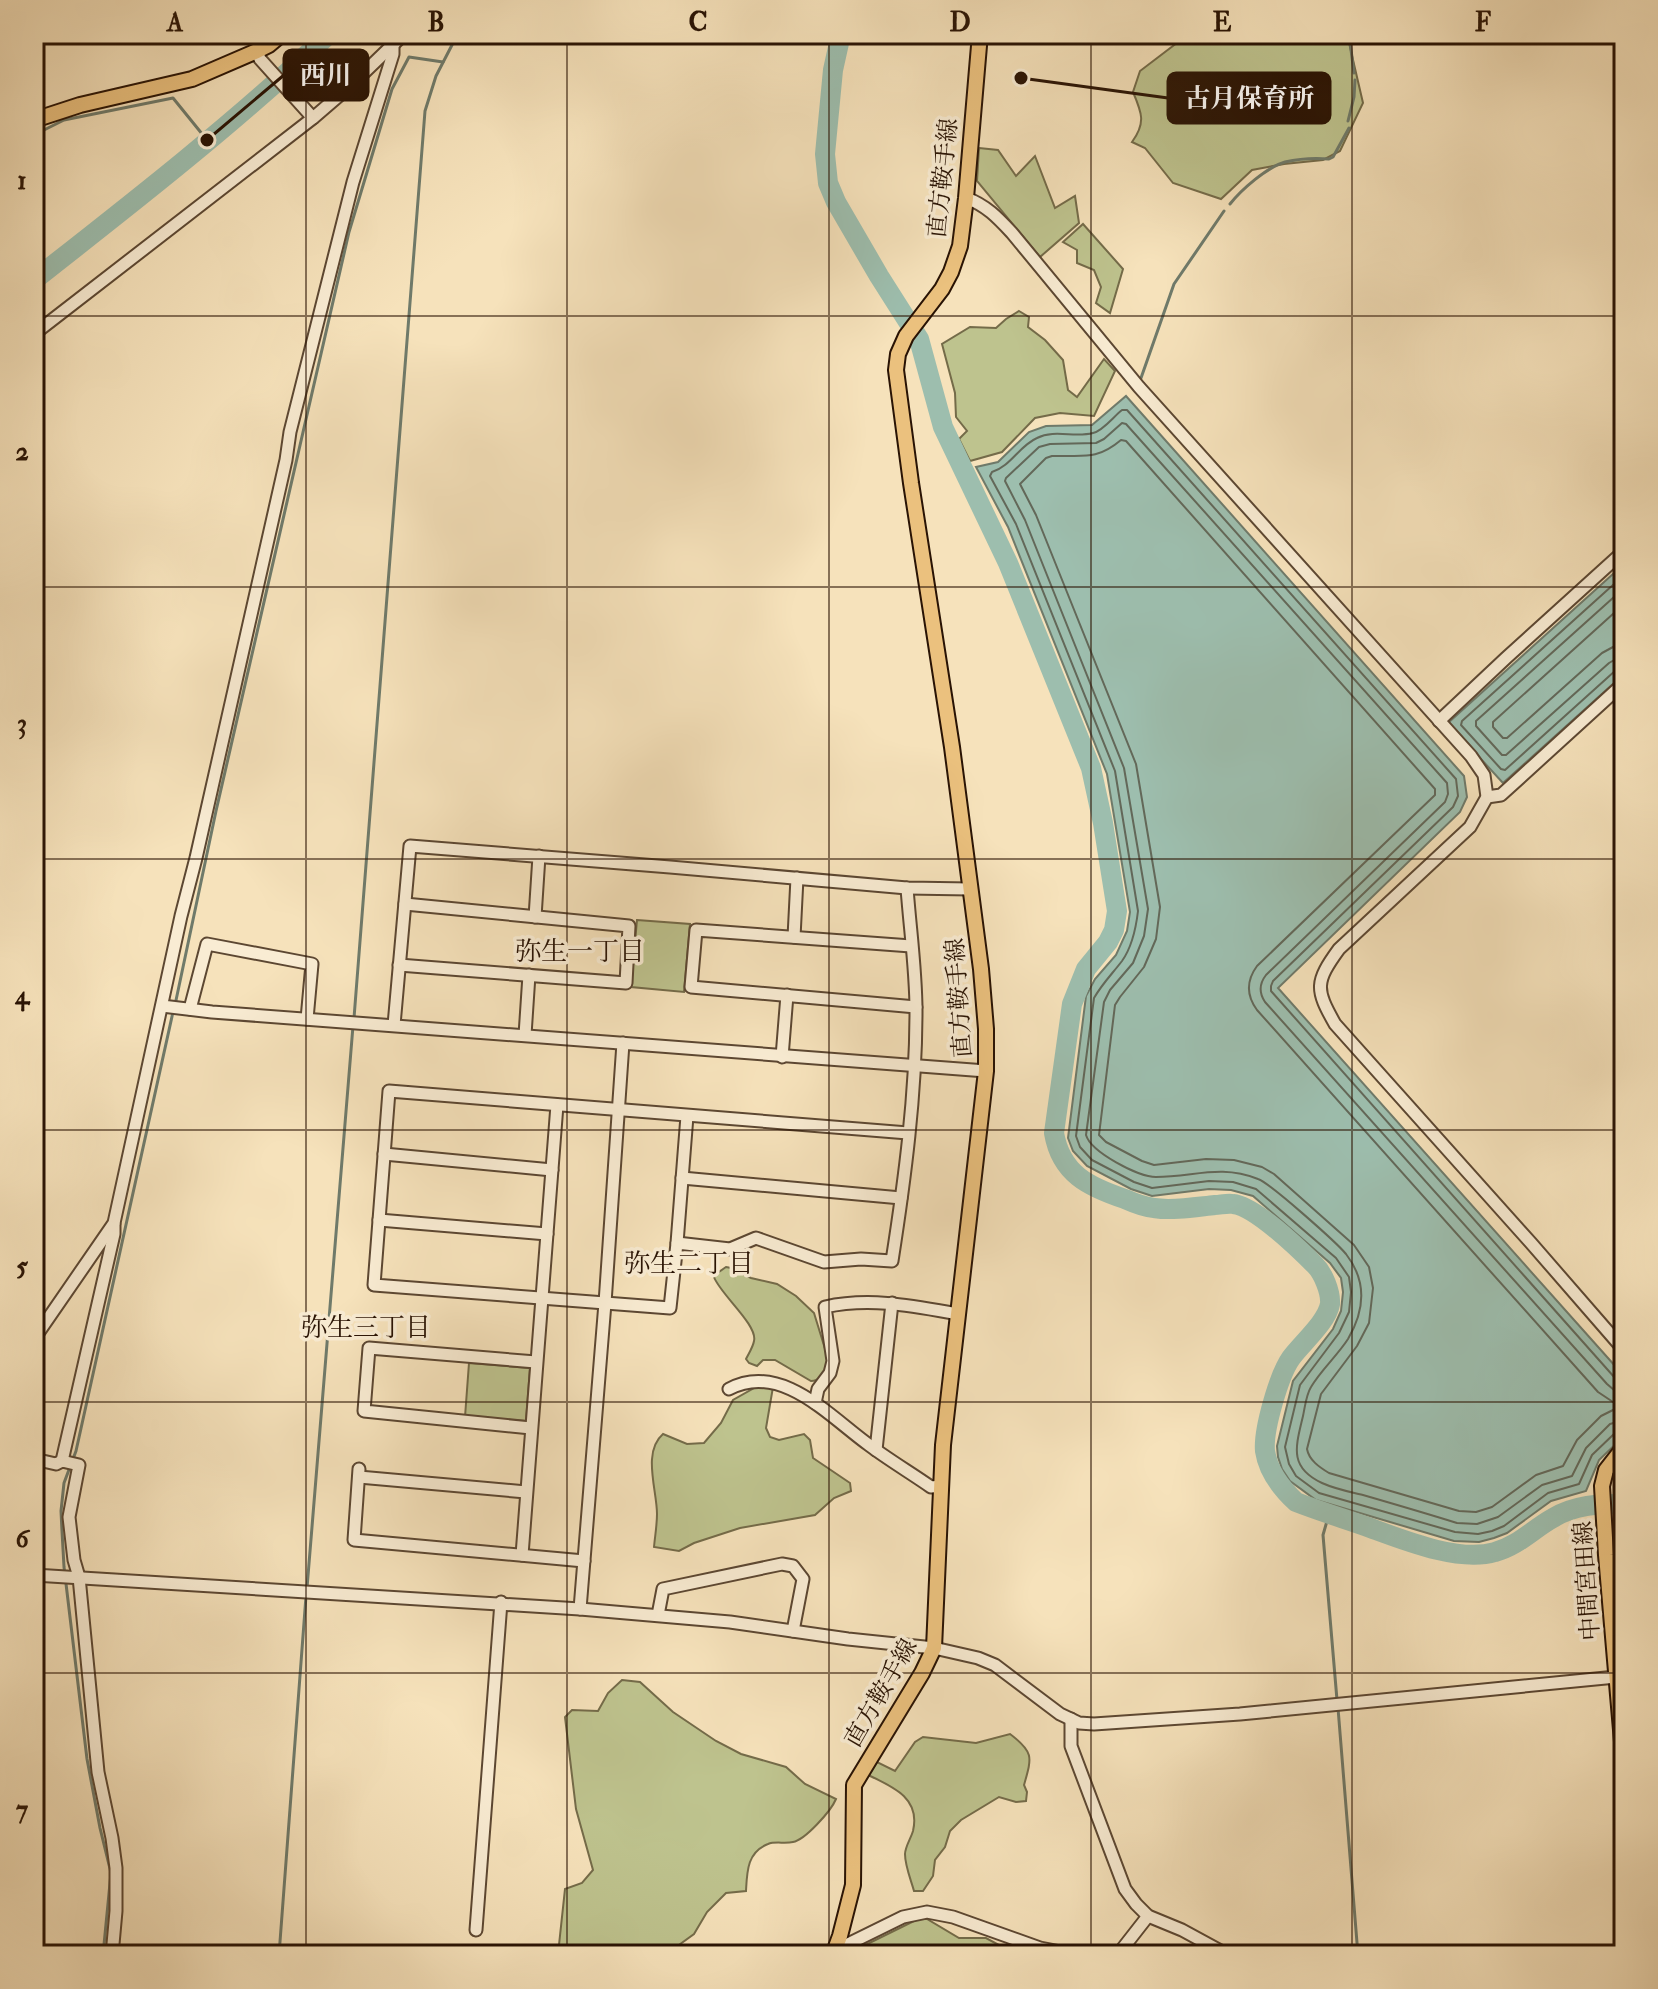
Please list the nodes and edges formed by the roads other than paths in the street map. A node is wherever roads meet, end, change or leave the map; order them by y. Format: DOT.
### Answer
graph roads {
  1 [pos="282,34"];
  2 [pos="404,34"];
  3 [pos="980,34"];
  4 [pos="393,44"];
  5 [pos="260,57"];
  6 [pos="312,116"];
  7 [pos="34,120"];
  8 [pos="966,198"];
  9 [pos="34,334"];
  10 [pos="1624,551"];
  11 [pos="1624,683"];
  12 [pos="1439,721"];
  13 [pos="1487,797"];
  14 [pos="539,856"];
  15 [pos="797,878"];
  16 [pos="907,888"];
  17 [pos="970,889"];
  18 [pos="405,904"];
  19 [pos="535,917"];
  20 [pos="794,937"];
  21 [pos="911,946"];
  22 [pos="399,965"];
  23 [pos="529,975"];
  24 [pos="787,995"];
  25 [pos="162,1006"];
  26 [pos="916,1007"];
  27 [pos="190,1009"];
  28 [pos="307,1019"];
  29 [pos="394,1025"];
  30 [pos="525,1035"];
  31 [pos="623,1043"];
  32 [pos="782,1057"];
  33 [pos="915,1066"];
  34 [pos="986,1071"];
  35 [pos="557,1105"];
  36 [pos="618,1110"];
  37 [pos="687,1116"];
  38 [pos="908,1133"];
  39 [pos="384,1154"];
  40 [pos="552,1170"];
  41 [pos="682,1178"];
  42 [pos="901,1198"];
  43 [pos="379,1220"];
  44 [pos="114,1223"];
  45 [pos="547,1234"];
  46 [pos="677,1243"];
  47 [pos="541,1298"];
  48 [pos="605,1303"];
  49 [pos="892,1303"];
  50 [pos="958,1314"];
  51 [pos="34,1339"];
  52 [pos="1624,1350"];
  53 [pos="536,1362"];
  54 [pos="729,1389"];
  55 [pos="815,1403"];
  56 [pos="531,1428"];
  57 [pos="1624,1447"];
  58 [pos="876,1450"];
  59 [pos="34,1459"];
  60 [pos="62,1461"];
  61 [pos="942,1486"];
  62 [pos="526,1492"];
  63 [pos="522,1555"];
  64 [pos="584,1561"];
  65 [pos="34,1575"];
  66 [pos="79,1577"];
  67 [pos="501,1602"];
  68 [pos="580,1609"];
  69 [pos="658,1615"];
  70 [pos="793,1631"];
  71 [pos="934,1648"];
  72 [pos="1616,1677"];
  73 [pos="1071,1719"];
  74 [pos="1624,1765"];
  75 [pos="1148,1916"];
  76 [pos="476,1930"];
  77 [pos="834,1953"];
  78 [pos="112,1955"];
  79 [pos="1076,1955"];
  80 [pos="1122,1955"];
  81 [pos="1228,1955"];
  1 -- 5 [label="main road"];
  2 -- 4 [label="street"];
  3 -- 8 [label="main road, 直方鞍手線"];
  4 -- 6 [label="street"];
  4 -- 25 [label="street"];
  5 -- 6 [label="street"];
  5 -- 7 [label="main road"];
  6 -- 9 [label="street"];
  8 -- 12 [label="street"];
  8 -- 17 [label="main road, 直方鞍手線"];
  10 -- 12 [label="street"];
  11 -- 13 [label="street"];
  12 -- 13 [label="street"];
  13 -- 52 [label="street"];
  14 -- 15 [label="street"];
  14 -- 18 [label="street"];
  14 -- 19 [label="street"];
  15 -- 16 [label="street"];
  15 -- 20 [label="street"];
  16 -- 17 [label="street"];
  16 -- 21 [label="street"];
  17 -- 34 [label="main road, 直方鞍手線"];
  18 -- 19 [label="street"];
  18 -- 22 [label="street"];
  19 -- 23 [label="street"];
  20 -- 21 [label="street"];
  20 -- 24 [label="street"];
  21 -- 26 [label="street"];
  22 -- 23 [label="street"];
  22 -- 29 [label="street"];
  23 -- 30 [label="street"];
  24 -- 26 [label="street"];
  24 -- 32 [label="street"];
  25 -- 27 [label="street"];
  25 -- 44 [label="street"];
  26 -- 33 [label="street"];
  27 -- 28 [label="street"];
  27 -- 28 [label="street"];
  28 -- 29 [label="street"];
  29 -- 30 [label="street"];
  30 -- 31 [label="street"];
  31 -- 32 [label="street"];
  31 -- 36 [label="street"];
  32 -- 33 [label="street"];
  33 -- 34 [label="street"];
  33 -- 38 [label="street"];
  34 -- 50 [label="main road, 直方鞍手線"];
  35 -- 36 [label="street"];
  35 -- 39 [label="street"];
  35 -- 40 [label="street"];
  36 -- 37 [label="street"];
  36 -- 48 [label="street"];
  37 -- 38 [label="street"];
  37 -- 41 [label="street"];
  38 -- 42 [label="street"];
  39 -- 40 [label="street"];
  39 -- 43 [label="street"];
  40 -- 45 [label="street"];
  41 -- 42 [label="street"];
  41 -- 46 [label="street"];
  42 -- 46 [label="street"];
  43 -- 45 [label="street"];
  43 -- 47 [label="street"];
  44 -- 51 [label="street"];
  44 -- 60 [label="street"];
  45 -- 47 [label="street"];
  46 -- 48 [label="street"];
  47 -- 48 [label="street"];
  47 -- 53 [label="street"];
  48 -- 64 [label="street"];
  49 -- 50 [label="street"];
  49 -- 55 [label="street"];
  49 -- 58 [label="street"];
  50 -- 61 [label="main road, 直方鞍手線"];
  53 -- 56 [label="street"];
  53 -- 56 [label="street"];
  54 -- 55 [label="street"];
  55 -- 58 [label="street"];
  56 -- 62 [label="street"];
  57 -- 72 [label="main road, 中間宮田線"];
  58 -- 61 [label="street"];
  59 -- 60 [label="street"];
  60 -- 66 [label="street"];
  61 -- 71 [label="main road, 直方鞍手線"];
  62 -- 63 [label="street"];
  62 -- 63 [label="street"];
  63 -- 64 [label="street"];
  64 -- 68 [label="street"];
  65 -- 66 [label="street"];
  66 -- 67 [label="street"];
  66 -- 78 [label="street"];
  67 -- 68 [label="street"];
  67 -- 76 [label="street"];
  68 -- 69 [label="street"];
  69 -- 70 [label="street"];
  69 -- 70 [label="street"];
  70 -- 71 [label="street"];
  71 -- 73 [label="street"];
  71 -- 77 [label="main road, 直方鞍手線"];
  72 -- 73 [label="street"];
  72 -- 74 [label="main road, 中間宮田線"];
  73 -- 75 [label="street"];
  75 -- 80 [label="street"];
  75 -- 81 [label="street"];
  77 -- 79 [label="street"];
}
